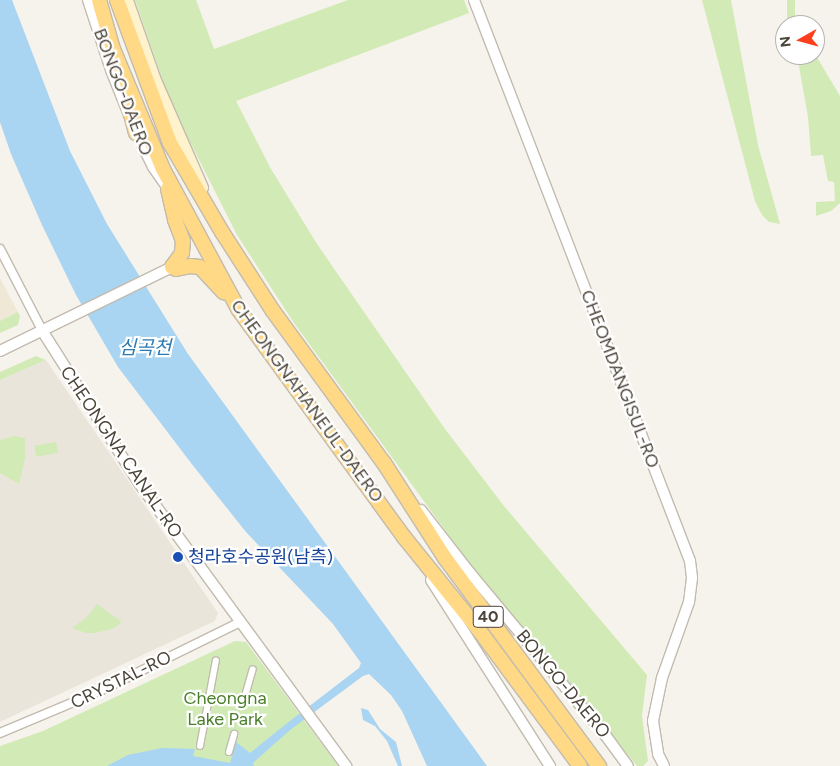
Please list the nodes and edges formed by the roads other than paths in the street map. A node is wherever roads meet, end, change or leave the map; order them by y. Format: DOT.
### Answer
graph roads {
  1 [pos="88,0"];
  2 [pos="99,0"];
  3 [pos="116,0"];
  4 [pos="128,0"];
  5 [pos="474,0"];
  6 [pos="107,27"];
  7 [pos="136,133"];
  8 [pos="168,188"];
  9 [pos="196,230"];
  10 [pos="222,232"];
  11 [pos="0,248"];
  12 [pos="172,267"];
  13 [pos="239,310"];
  14 [pos="43,332"];
  15 [pos="0,351"];
  16 [pos="384,463"];
  17 [pos="404,537"];
  18 [pos="240,622"];
  19 [pos="216,660"];
  20 [pos="253,668"];
  21 [pos="243,703"];
  22 [pos="0,733"];
  23 [pos="234,734"];
  24 [pos="200,746"];
  25 [pos="229,752"];
  26 [pos="346,766"];
  27 [pos="550,766"];
  28 [pos="580,766"];
  29 [pos="599,766"];
  30 [pos="628,766"];
  31 [pos="664,766"];
  1 -- 7 [label="street, BONGO-DAERO / 40"];
  2 -- 6 [label="highway, CHEONGNAHANEUL-DAERO"];
  3 -- 10 [label="highway, CHEONGNAHANEUL-DAERO"];
  4 -- 10 [label="main road, BONGO-DAERO / 40"];
  5 -- 31 [label="street, CHEOMDANGISUL-RO"];
  6 -- 7 [label="highway"];
  6 -- 9 [label="highway, CHEONGNAHANEUL-DAERO"];
  7 -- 8 [label="street, BONGO-DAERO / 40"];
  8 -- 9 [label="street, BONGO-DAERO / 40"];
  8 -- 12 [label="highway"];
  9 -- 13 [label="highway, CHEONGNAHANEUL-DAERO / 40"];
  10 -- 16 [label="highway, CHEONGNAHANEUL-DAERO / 40"];
  11 -- 14 [label="street, CHEONGNA CANAL-RO"];
  12 -- 13 [label="highway"];
  12 -- 14 [label="street"];
  13 -- 17 [label="highway, CHEONGNAHANEUL-DAERO / 40"];
  14 -- 15 [label="street"];
  14 -- 18 [label="street, CHEONGNA CANAL-RO"];
  16 -- 29 [label="highway, CHEONGNAHANEUL-DAERO / 40"];
  16 -- 30 [label="street, BONGO-DAERO / 40"];
  17 -- 27 [label="street, 40"];
  17 -- 28 [label="highway, CHEONGNAHANEUL-DAERO / 40"];
  18 -- 22 [label="street, CRYSTAL-RO"];
  18 -- 26 [label="street, CHEONGNA CANAL-RO"];
  19 -- 24 [label="street"];
  20 -- 21 [label="street"];
  23 -- 25 [label="street"];
}
